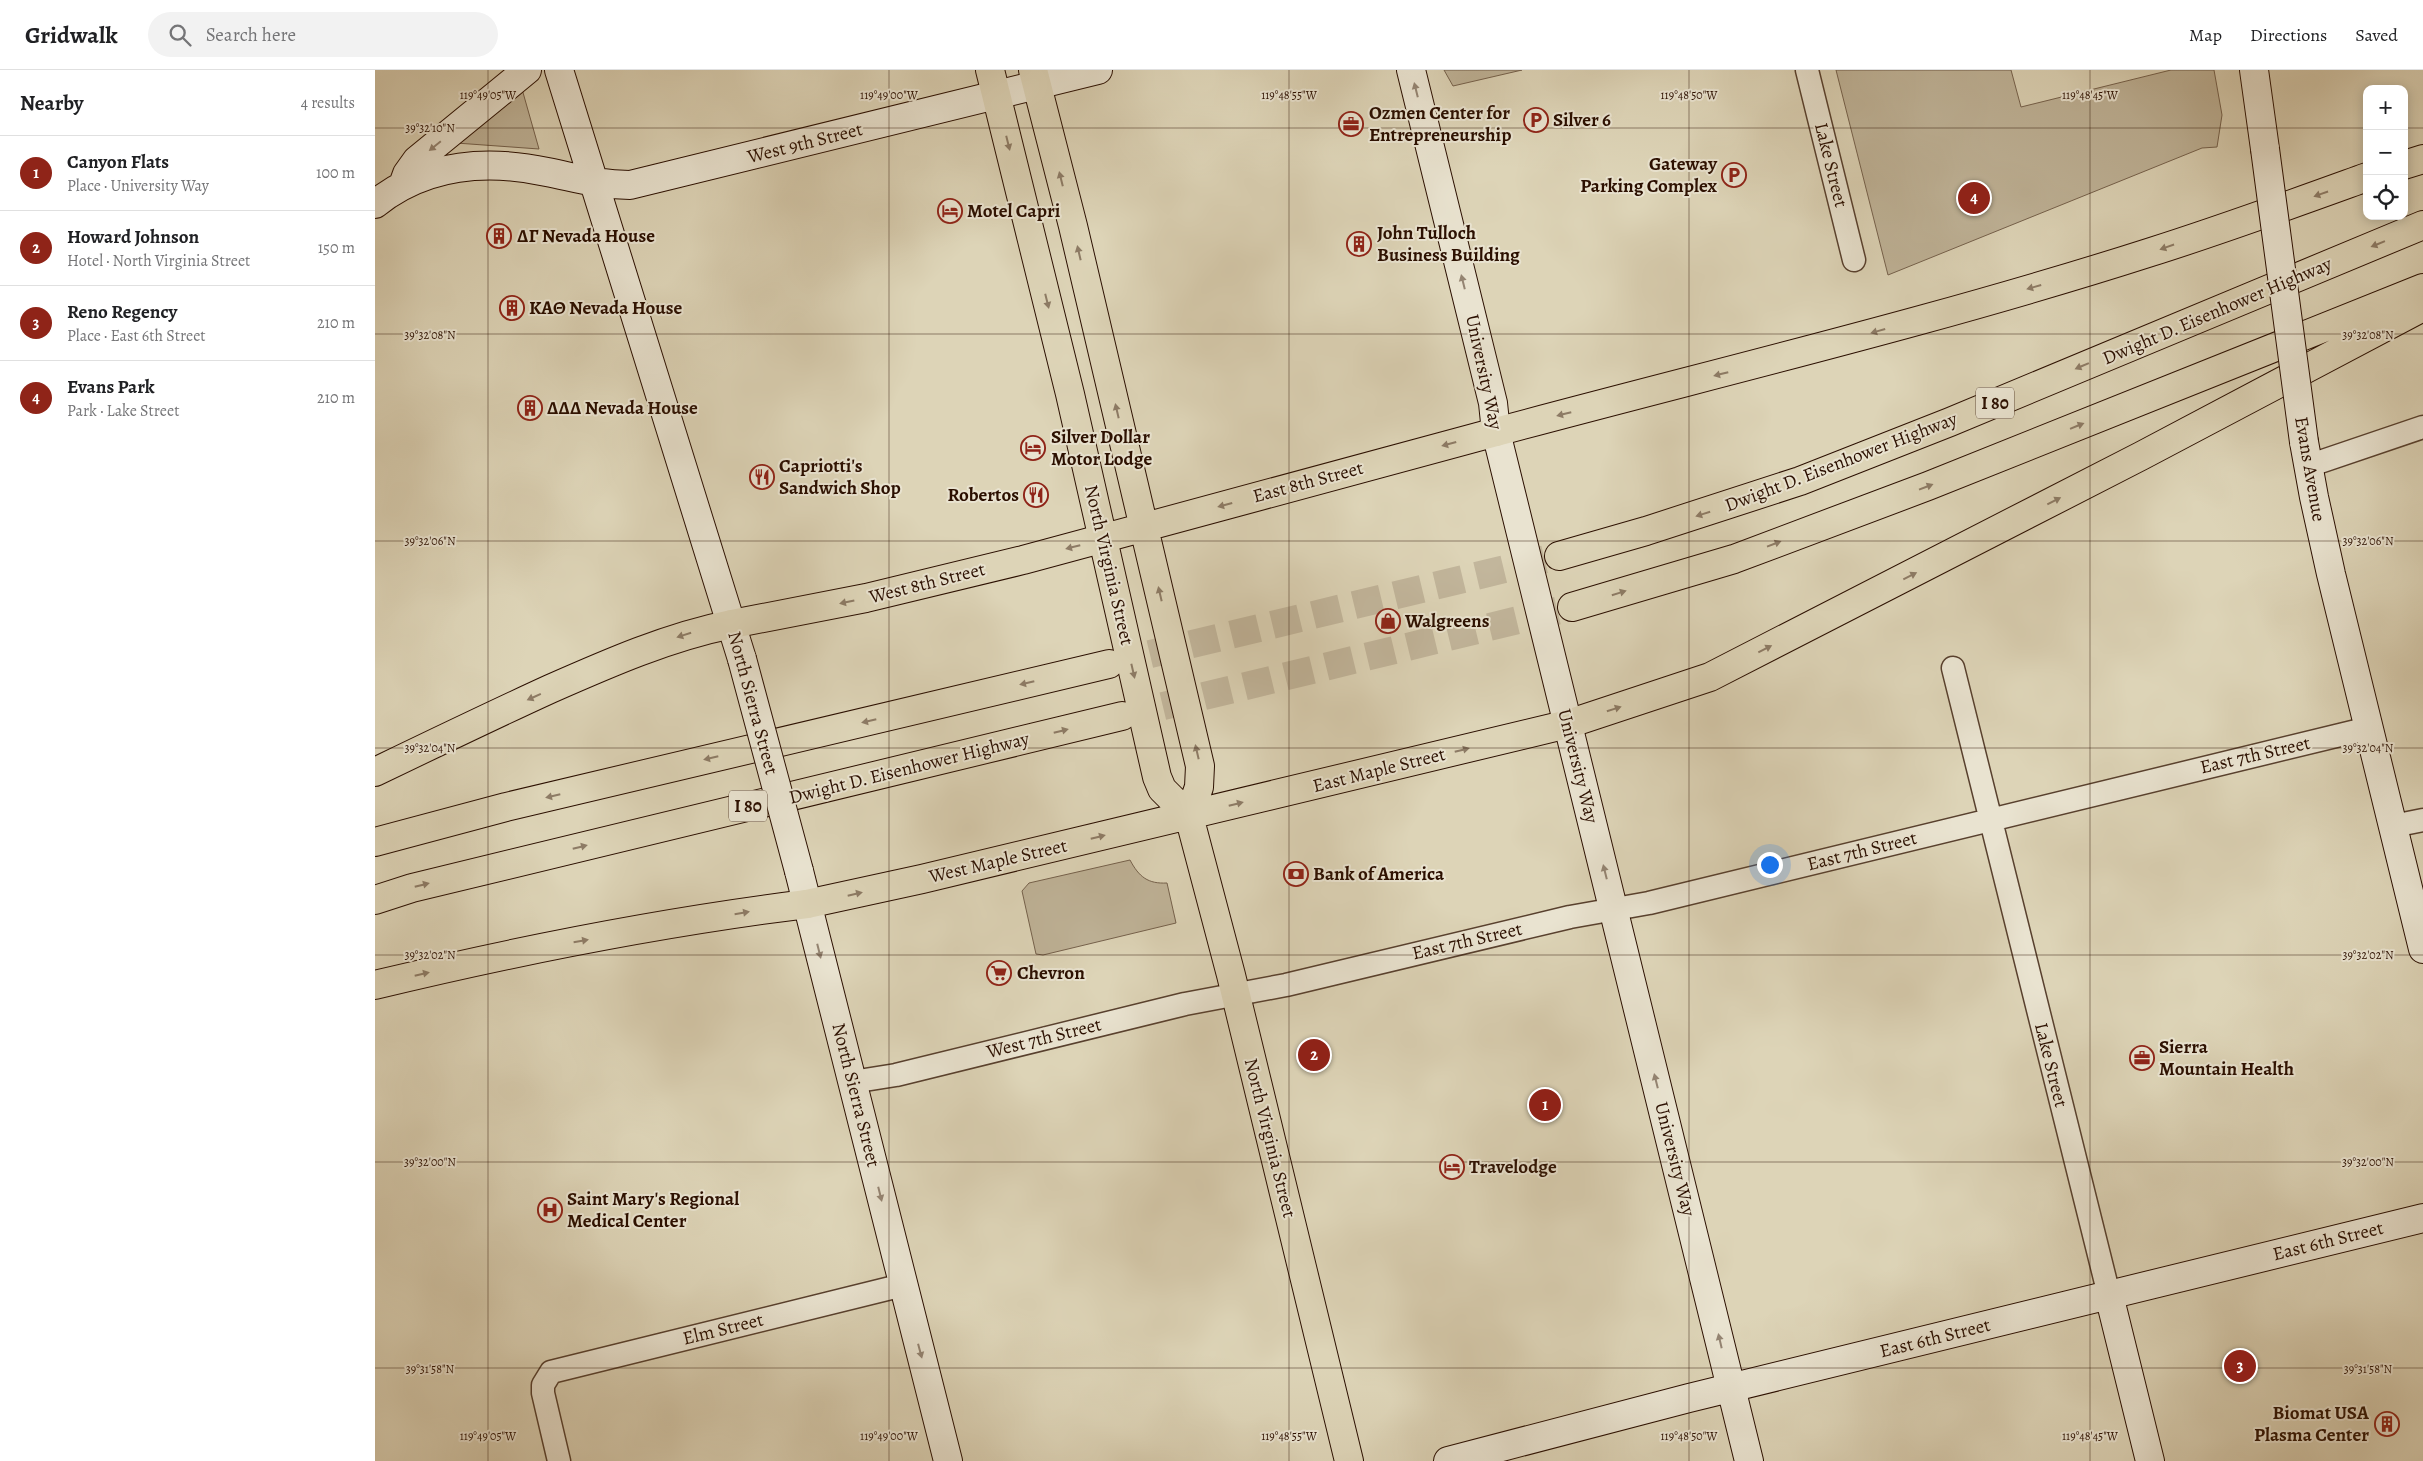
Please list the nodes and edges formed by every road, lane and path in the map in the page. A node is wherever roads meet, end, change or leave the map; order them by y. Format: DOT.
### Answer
graph roads {
  1 [pos="527,70"];
  2 [pos="559,70"];
  3 [pos="1098,70"];
  4 [pos="1411,70"];
  5 [pos="1807,70"];
  6 [pos="2254,70"];
  7 [pos="1014,82"];
  8 [pos="2423,160"];
  9 [pos="2408,164"];
  10 [pos="2363,178"];
  11 [pos="403,184"];
  12 [pos="595,184"];
  13 [pos="375,204"];
  14 [pos="2423,225"];
  15 [pos="1854,260"];
  16 [pos="2423,288"];
  17 [pos="2423,307"];
  18 [pos="2423,427"];
  19 [pos="1496,432"];
  20 [pos="2306,454"];
  21 [pos="1122,533"];
  22 [pos="1559,556"];
  23 [pos="1572,607"];
  24 [pos="732,624"];
  25 [pos="1109,664"];
  26 [pos="1953,668"];
  27 [pos="1122,716"];
  28 [pos="1568,724"];
  29 [pos="2369,728"];
  30 [pos="375,772"];
  31 [pos="1189,816"];
  32 [pos="1990,820"];
  33 [pos="2423,820"];
  34 [pos="2393,826"];
  35 [pos="375,842"];
  36 [pos="375,900"];
  37 [pos="807,904"];
  38 [pos="1615,909"];
  39 [pos="2423,949"];
  40 [pos="375,985"];
  41 [pos="1236,994"];
  42 [pos="852,1082"];
  43 [pos="2423,1218"];
  44 [pos="903,1285"];
  45 [pos="2109,1295"];
  46 [pos="1732,1388"];
  47 [pos="559,1461"];
  48 [pos="948,1461"];
  49 [pos="1349,1461"];
  50 [pos="1448,1461"];
  51 [pos="1749,1461"];
  52 [pos="2150,1461"];
  1 -- 11 [label="main road, one-way"];
  2 -- 12 [label="main road, North Sierra Street"];
  3 -- 7 [label="main road, West 9th Street"];
  19 -- 4 [label="main road, University Way, one-way"];
  5 -- 15 [label="street, Lake Street"];
  6 -- 20 [label="main road, Evans Avenue, bridge"];
  7 -- 12 [label="main road, West 9th Street"];
  7 -- 21 [label="main road, North Virginia Street, one-way"];
  21 -- 7 [label="main road, North Virginia Street, one-way"];
  8 -- 9 [label="main road"];
  10 -- 19 [label="main road, East 8th Street, one-way"];
  11 -- 12 [label="main road, West 9th Street"];
  11 -- 13 [label="main road"];
  12 -- 24 [label="main road, North Sierra Street"];
  14 -- 22 [label="main road, Dwight D. Eisenhower Highway / I 80, one-way"];
  23 -- 16 [label="main road, one-way"];
  28 -- 17 [label="main road, East Maple Street, one-way"];
  18 -- 20 [label="street"];
  19 -- 21 [label="main road, East 8th Street, one-way"];
  19 -- 28 [label="main road, University Way"];
  20 -- 29 [label="main road, Evans Avenue"];
  21 -- 24 [label="main road, West 8th Street, one-way"];
  31 -- 21 [label="main road, North Virginia Street, one-way"];
  21 -- 31 [label="main road, North Virginia Street, one-way"];
  24 -- 30 [label="main road, West 8th Street, one-way"];
  24 -- 37 [label="main road, North Sierra Street, bridge"];
  25 -- 35 [label="main road, one-way"];
  26 -- 32 [label="street, Lake Street"];
  36 -- 27 [label="main road, Dwight D. Eisenhower Highway / I 80, one-way"];
  31 -- 28 [label="main road, East Maple Street, one-way"];
  38 -- 28 [label="main road, University Way, one-way"];
  29 -- 32 [label="street, East 7th Street"];
  29 -- 34 [label="main road, Evans Avenue"];
  37 -- 31 [label="main road, West Maple Street, one-way"];
  31 -- 41 [label="main road, North Virginia Street"];
  32 -- 38 [label="street, East 7th Street"];
  32 -- 45 [label="street, Lake Street"];
  33 -- 34 [label="street"];
  34 -- 39 [label="main road, Evans Avenue"];
  40 -- 37 [label="main road, West Maple Street, one-way"];
  37 -- 42 [label="main road, North Sierra Street, one-way"];
  38 -- 41 [label="street, East 7th Street"];
  46 -- 38 [label="main road, University Way, one-way"];
  41 -- 42 [label="street, West 7th Street"];
  41 -- 49 [label="main road, North Virginia Street"];
  42 -- 44 [label="main road, North Sierra Street, one-way"];
  43 -- 45 [label="main road, East 6th Street"];
  44 -- 47 [label="street, Elm Street"];
  44 -- 48 [label="main road, North Sierra Street, one-way"];
  45 -- 46 [label="main road, East 6th Street"];
  45 -- 52 [label="main road, Lake Street"];
  46 -- 50 [label="main road, East 6th Street"];
  46 -- 51 [label="main road, University Way"];
}
